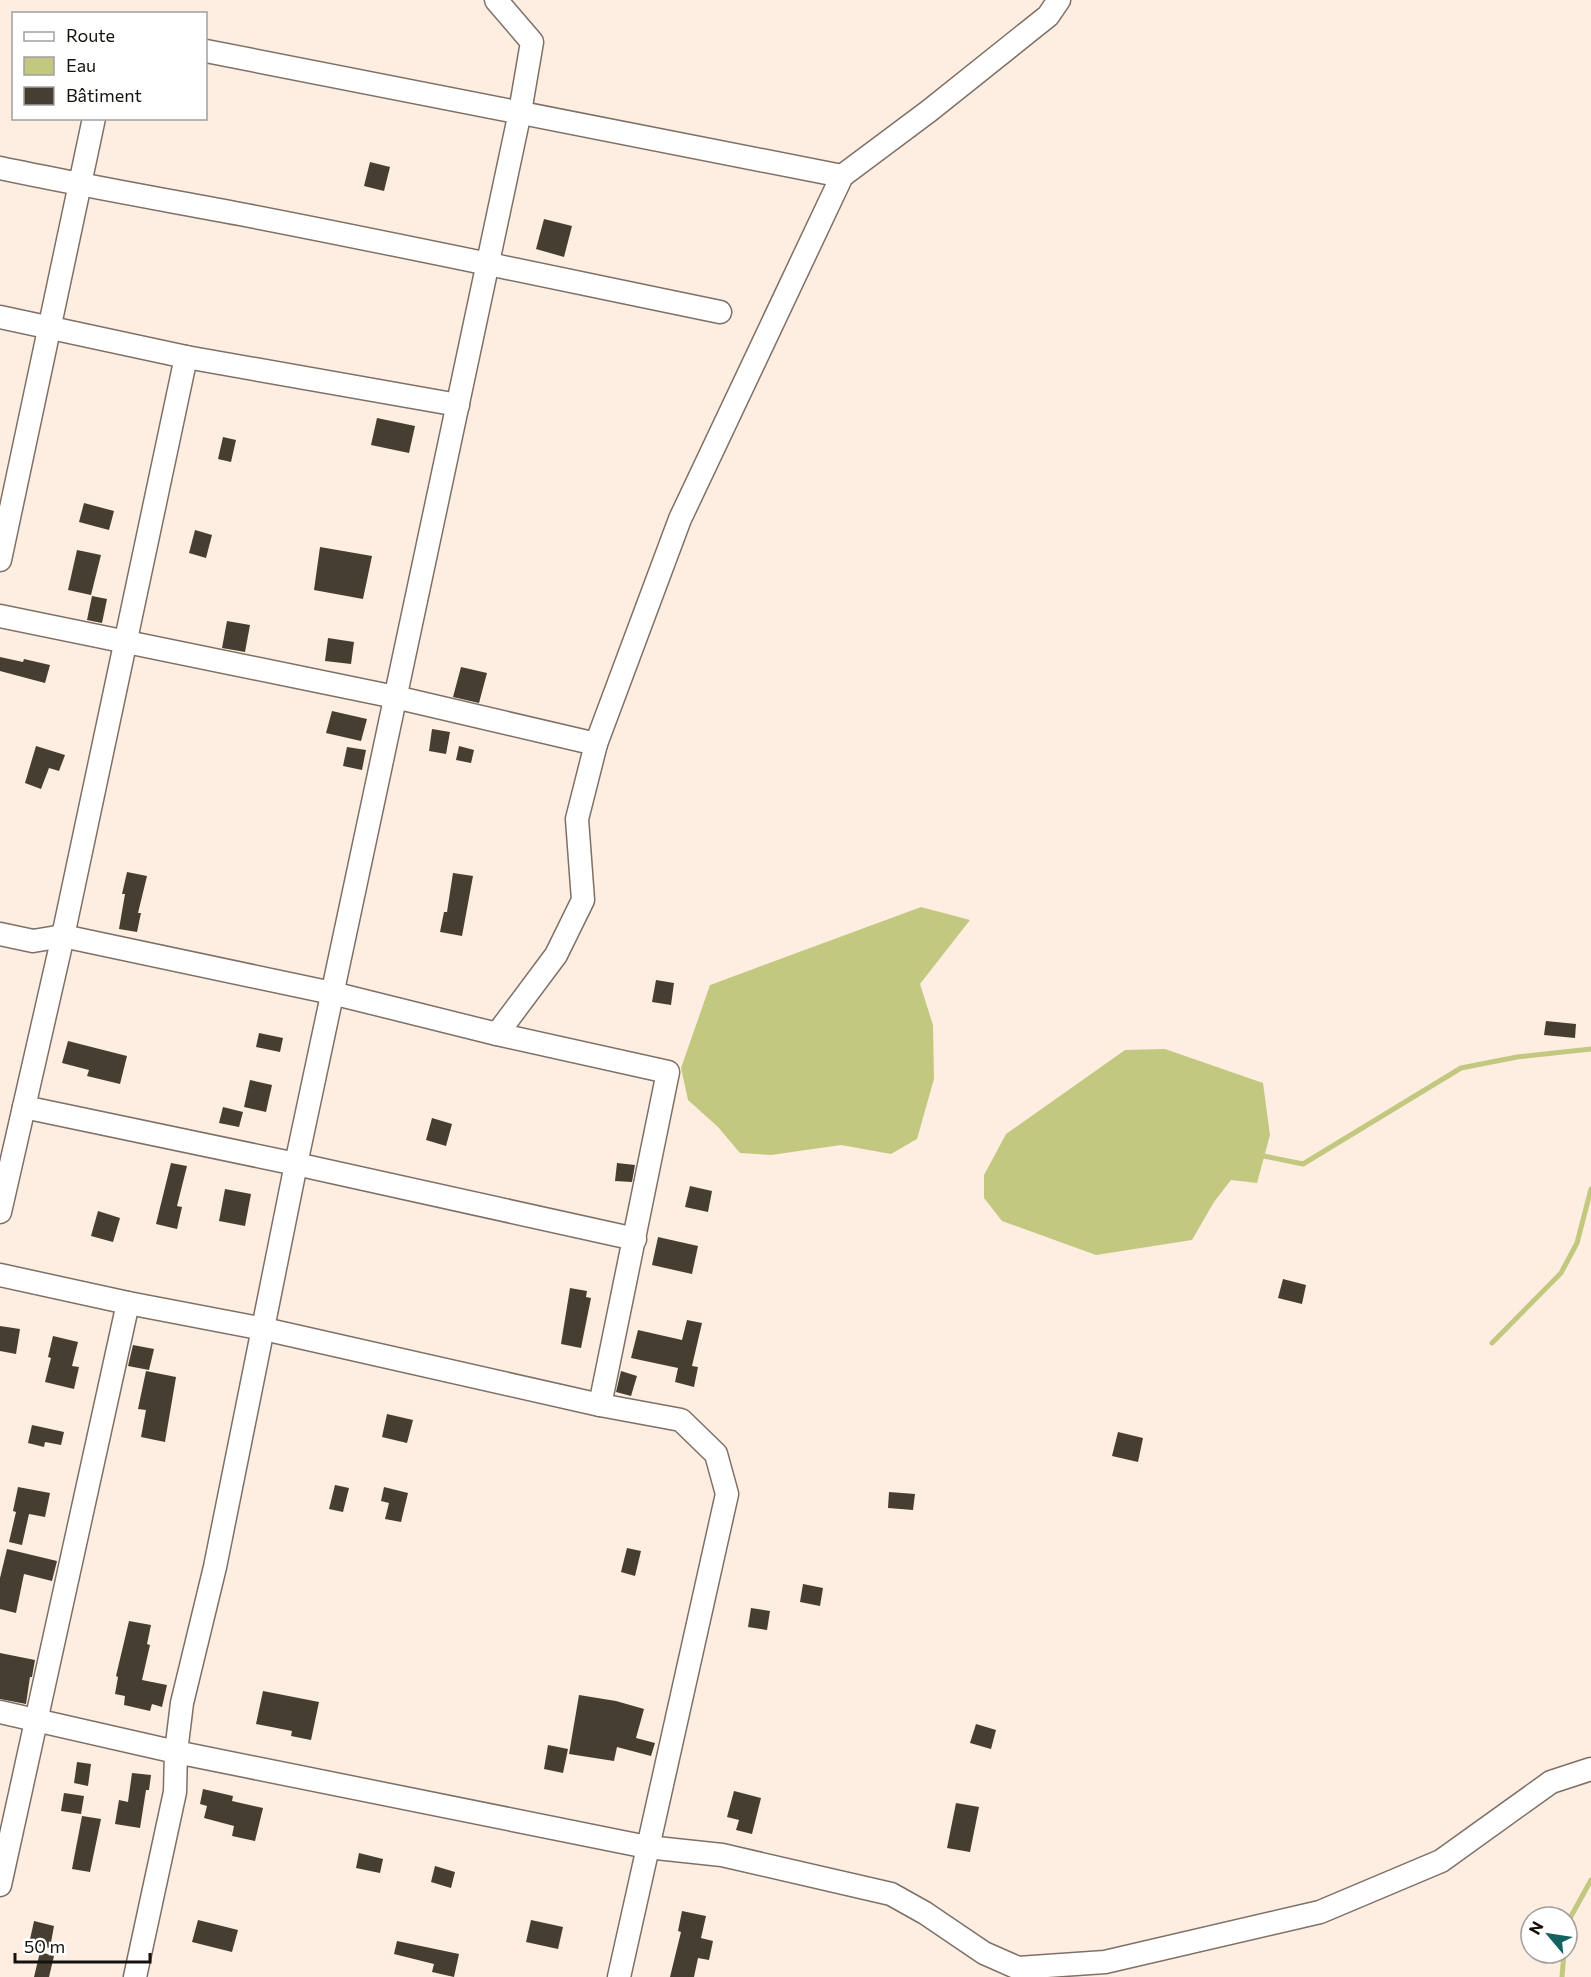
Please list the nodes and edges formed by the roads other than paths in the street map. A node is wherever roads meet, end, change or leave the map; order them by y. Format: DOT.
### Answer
graph roads {
  1 [pos="496,0"];
  2 [pos="1059,0"];
  3 [pos="207,51"];
  4 [pos="520,112"];
  5 [pos="94,120"];
  6 [pos="0,168"];
  7 [pos="842,176"];
  8 [pos="80,185"];
  9 [pos="488,264"];
  10 [pos="720,312"];
  11 [pos="0,317"];
  12 [pos="49,328"];
  13 [pos="186,357"];
  14 [pos="458,405"];
  15 [pos="0,561"];
  16 [pos="0,616"];
  17 [pos="124,642"];
  18 [pos="395,697"];
  19 [pos="596,744"];
  20 [pos="0,934"];
  21 [pos="63,936"];
  22 [pos="332,993"];
  23 [pos="497,1034"];
  24 [pos="24,1107"];
  25 [pos="296,1164"];
  26 [pos="0,1212"];
  27 [pos="635,1239"];
  28 [pos="0,1275"];
  29 [pos="128,1303"];
  30 [pos="264,1329"];
  31 [pos="600,1405"];
  32 [pos="0,1712"];
  33 [pos="36,1720"];
  34 [pos="176,1752"];
  35 [pos="1591,1769"];
  36 [pos="647,1847"];
  37 [pos="0,1885"];
  38 [pos="135,1977"];
  39 [pos="619,1977"];
  1 -- 4 [label="street"];
  2 -- 7 [label="street"];
  3 -- 4 [label="street"];
  4 -- 7 [label="street"];
  4 -- 9 [label="street"];
  5 -- 8 [label="street"];
  6 -- 8 [label="street"];
  7 -- 19 [label="street"];
  8 -- 9 [label="street"];
  8 -- 12 [label="street"];
  9 -- 10 [label="street"];
  9 -- 14 [label="street"];
  11 -- 12 [label="street"];
  12 -- 13 [label="street"];
  12 -- 15 [label="street"];
  13 -- 14 [label="street"];
  13 -- 17 [label="street"];
  14 -- 18 [label="street"];
  16 -- 17 [label="street"];
  17 -- 18 [label="street"];
  17 -- 21 [label="street"];
  18 -- 19 [label="street"];
  18 -- 22 [label="street"];
  19 -- 23 [label="street"];
  20 -- 21 [label="street"];
  21 -- 22 [label="street"];
  21 -- 24 [label="street"];
  22 -- 23 [label="street"];
  22 -- 25 [label="street"];
  23 -- 27 [label="street"];
  24 -- 25 [label="street"];
  24 -- 26 [label="street"];
  25 -- 27 [label="street"];
  25 -- 30 [label="street"];
  27 -- 31 [label="street"];
  28 -- 29 [label="street"];
  29 -- 30 [label="street"];
  29 -- 33 [label="street"];
  30 -- 31 [label="street"];
  30 -- 34 [label="street"];
  31 -- 36 [label="street"];
  32 -- 33 [label="street"];
  33 -- 34 [label="street"];
  33 -- 37 [label="street"];
  34 -- 36 [label="street"];
  34 -- 38 [label="street"];
  35 -- 36 [label="street"];
  36 -- 39 [label="street"];
}
